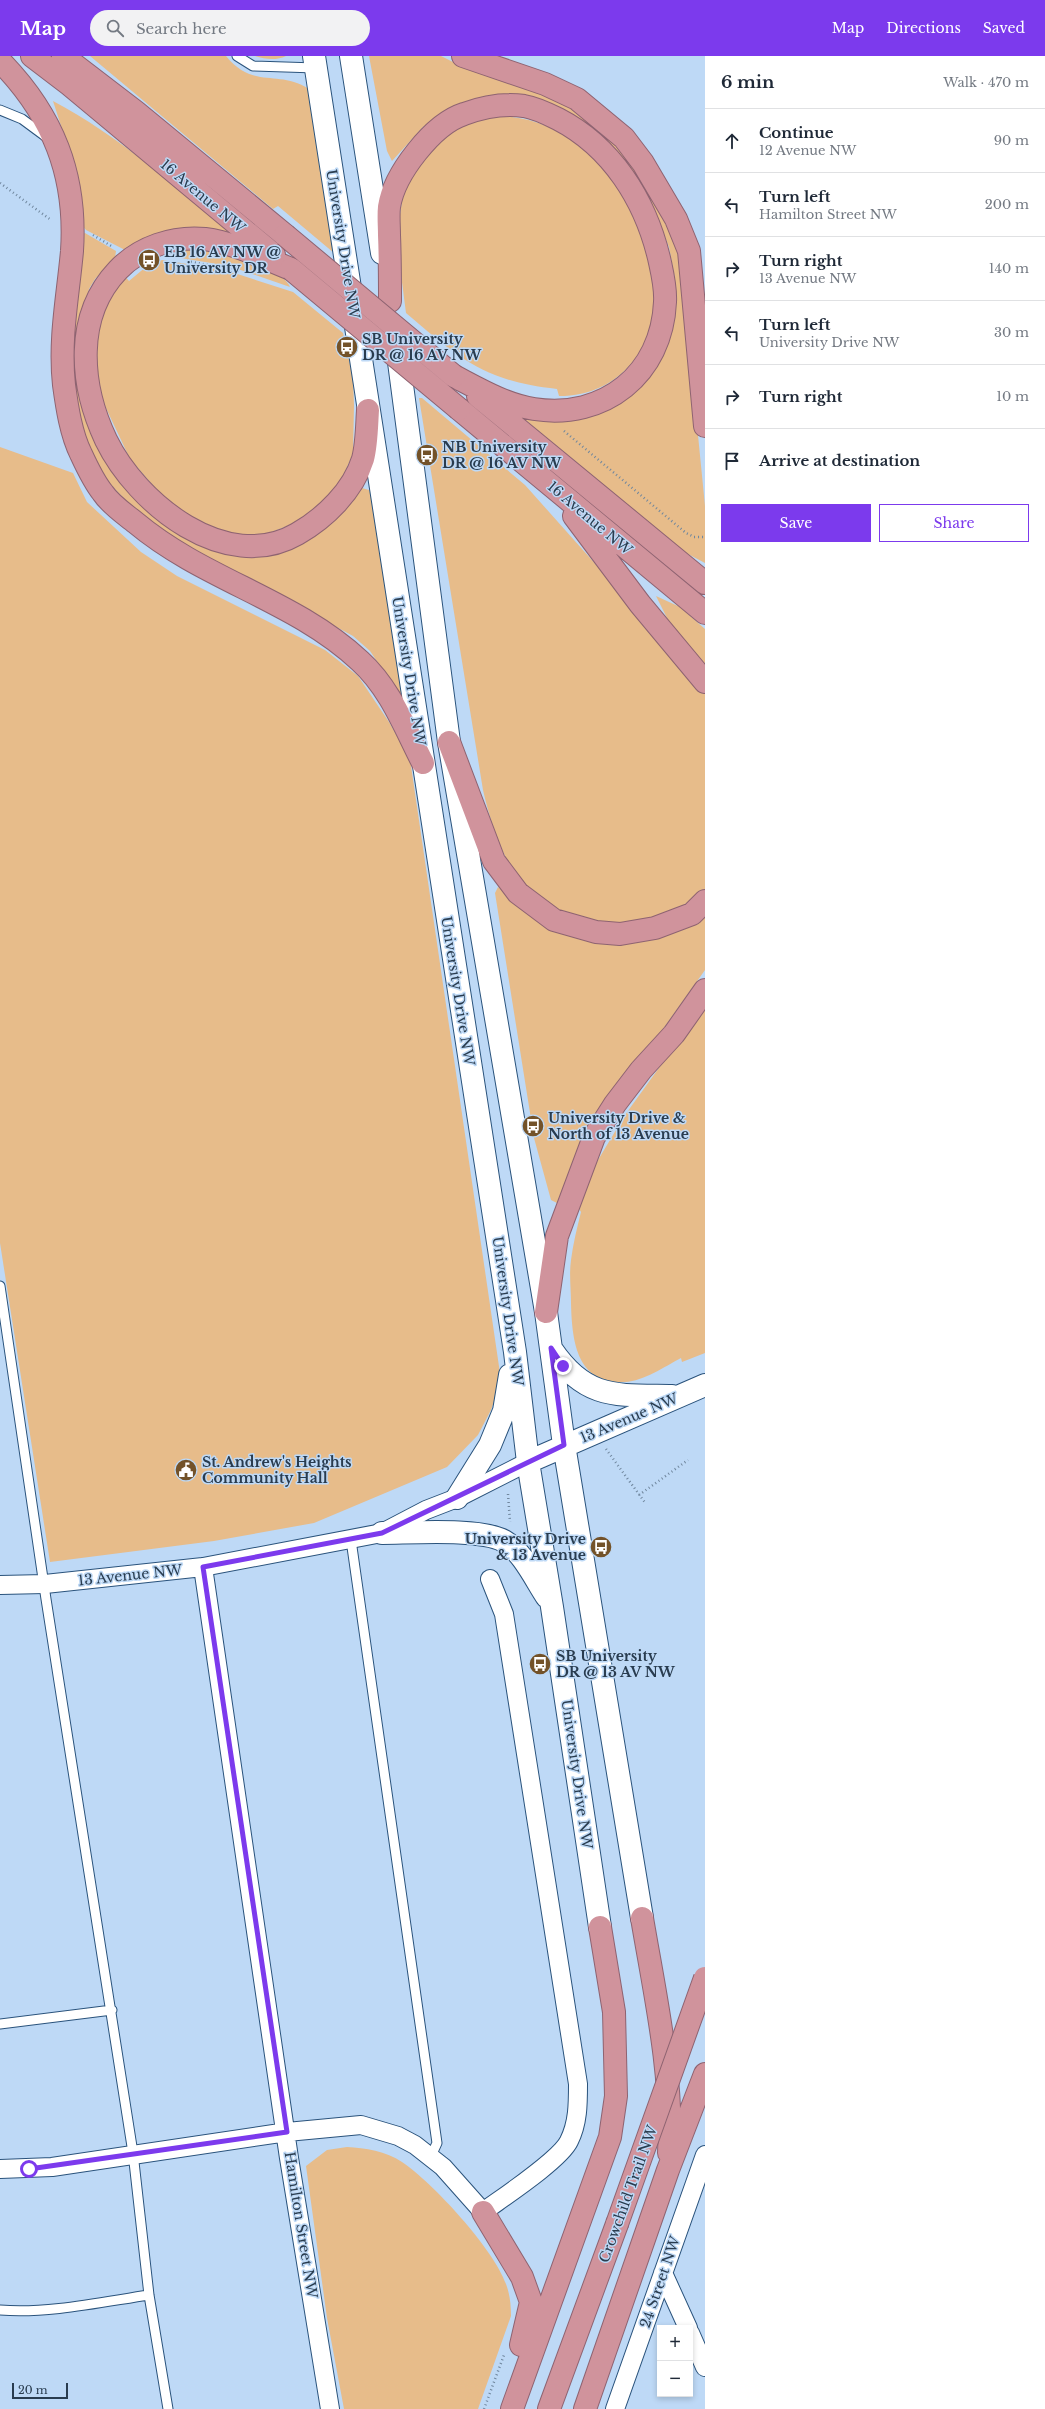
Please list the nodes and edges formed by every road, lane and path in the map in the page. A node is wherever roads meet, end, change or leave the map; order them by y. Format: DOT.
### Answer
graph roads {
  1 [pos="32,56"];
  2 [pos="63,56"];
  3 [pos="237,56"];
  4 [pos="351,56"];
  5 [pos="463,56"];
  6 [pos="0,61"];
  7 [pos="315,62"];
  8 [pos="77,64"];
  9 [pos="0,110"];
  10 [pos="62,156"];
  11 [pos="0,183"];
  12 [pos="58,222"];
  13 [pos="88,232"];
  14 [pos="116,249"];
  15 [pos="184,260"];
  16 [pos="291,269"];
  17 [pos="242,272"];
  18 [pos="390,301"];
  19 [pos="454,376"];
  20 [pos="551,409"];
  21 [pos="368,410"];
  22 [pos="705,426"];
  23 [pos="552,486"];
  24 [pos="705,537"];
  25 [pos="705,583"];
  26 [pos="705,613"];
  27 [pos="705,682"];
  28 [pos="449,742"];
  29 [pos="423,763"];
  30 [pos="705,901"];
  31 [pos="705,990"];
  32 [pos="0,1286"];
  33 [pos="546,1312"];
  34 [pos="551,1348"];
  35 [pos="515,1352"];
  36 [pos="705,1385"];
  37 [pos="680,1396"];
  38 [pos="564,1445"];
  39 [pos="604,1446"];
  40 [pos="688,1460"];
  41 [pos="528,1462"];
  42 [pos="508,1494"];
  43 [pos="639,1495"];
  44 [pos="457,1498"];
  45 [pos="646,1504"];
  46 [pos="511,1530"];
  47 [pos="382,1533"];
  48 [pos="351,1540"];
  49 [pos="203,1567"];
  50 [pos="490,1579"];
  51 [pos="45,1584"];
  52 [pos="0,1585"];
  53 [pos="552,1607"];
  54 [pos="642,1918"];
  55 [pos="600,1927"];
  56 [pos="705,1978"];
  57 [pos="112,2010"];
  58 [pos="0,2024"];
  59 [pos="705,2074"];
  60 [pos="287,2132"];
  61 [pos="133,2153"];
  62 [pos="705,2155"];
  63 [pos="431,2156"];
  64 [pos="0,2169"];
  65 [pos="668,2170"];
  66 [pos="483,2212"];
  67 [pos="663,2273"];
  68 [pos="149,2295"];
  69 [pos="0,2310"];
  70 [pos="687,2325"];
  71 [pos="693,2340"];
  72 [pos="505,2353"];
  73 [pos="705,2367"];
  74 [pos="168,2409"];
  75 [pos="328,2409"];
  76 [pos="484,2409"];
  77 [pos="501,2409"];
  78 [pos="512,2409"];
  79 [pos="549,2409"];
  80 [pos="585,2409"];
  81 [pos="615,2409"];
  1 -- 16 [label="highway, 16 Avenue NW"];
  2 -- 8 [label="highway, 16 Avenue NW"];
  3 -- 7 [label="lane"];
  4 -- 18 [label="street, University Drive NW"];
  5 -- 22 [label="highway"];
  6 -- 10 [label="highway"];
  7 -- 21 [label="street, University Drive NW"];
  8 -- 19 [label="highway, 16 Avenue NW, bridge"];
  9 -- 10 [label="lane"];
  10 -- 29 [label="highway"];
  11 -- 12 [label="path"];
  13 -- 14 [label="path"];
  15 -- 17 [label="path"];
  16 -- 21 [label="highway"];
  16 -- 23 [label="highway, 16 Avenue NW, bridge"];
  18 -- 20 [label="highway"];
  18 -- 28 [label="street, University Drive NW"];
  19 -- 20 [label="highway"];
  19 -- 25 [label="highway, 16 Avenue NW"];
  20 -- 24 [label="path"];
  21 -- 29 [label="street, University Drive NW"];
  23 -- 26 [label="highway, 16 Avenue NW"];
  23 -- 27 [label="highway"];
  28 -- 30 [label="highway"];
  28 -- 33 [label="street, University Drive NW"];
  29 -- 35 [label="street, University Drive NW"];
  31 -- 33 [label="highway"];
  32 -- 51 [label="lane"];
  33 -- 34 [label="street, University Drive NW"];
  34 -- 37 [label="street"];
  34 -- 38 [label="street, University Drive NW"];
  35 -- 41 [label="street, University Drive NW"];
  35 -- 44 [label="street"];
  36 -- 37 [label="street, 13 Avenue NW"];
  37 -- 38 [label="street, 13 Avenue NW"];
  38 -- 41 [label="street, 13 Avenue NW"];
  38 -- 54 [label="street, University Drive NW"];
  39 -- 43 [label="path"];
  40 -- 43 [label="path"];
  41 -- 44 [label="street, 13 Avenue NW"];
  41 -- 53 [label="street, University Drive NW"];
  42 -- 46 [label="path"];
  43 -- 45 [label="path"];
  44 -- 47 [label="street, 13 Avenue NW"];
  47 -- 48 [label="street, 13 Avenue NW"];
  47 -- 53 [label="street"];
  48 -- 49 [label="street, 13 Avenue NW"];
  48 -- 63 [label="lane"];
  49 -- 51 [label="street, 13 Avenue NW"];
  49 -- 60 [label="street, Hamilton Street NW"];
  50 -- 66 [label="street"];
  51 -- 52 [label="street, 13 Avenue NW"];
  51 -- 57 [label="lane"];
  53 -- 55 [label="street, University Drive NW"];
  54 -- 65 [label="highway"];
  55 -- 78 [label="highway"];
  56 -- 79 [label="highway, Crowchild Trail NW, bridge"];
  57 -- 58 [label="lane"];
  57 -- 61 [label="lane"];
  59 -- 65 [label="highway, Crowchild Trail NW"];
  60 -- 61 [label="street"];
  60 -- 63 [label="street"];
  60 -- 75 [label="street, Hamilton Street NW"];
  61 -- 64 [label="street"];
  61 -- 68 [label="lane"];
  62 -- 67 [label="street, 24 Street NW"];
  63 -- 66 [label="street"];
  65 -- 80 [label="highway, Crowchild Trail NW"];
  66 -- 77 [label="highway"];
  67 -- 70 [label="street"];
  67 -- 81 [label="street, 24 Street NW"];
  68 -- 69 [label="lane"];
  68 -- 74 [label="lane"];
  71 -- 73 [label="street"];
  72 -- 76 [label="path"];
}
